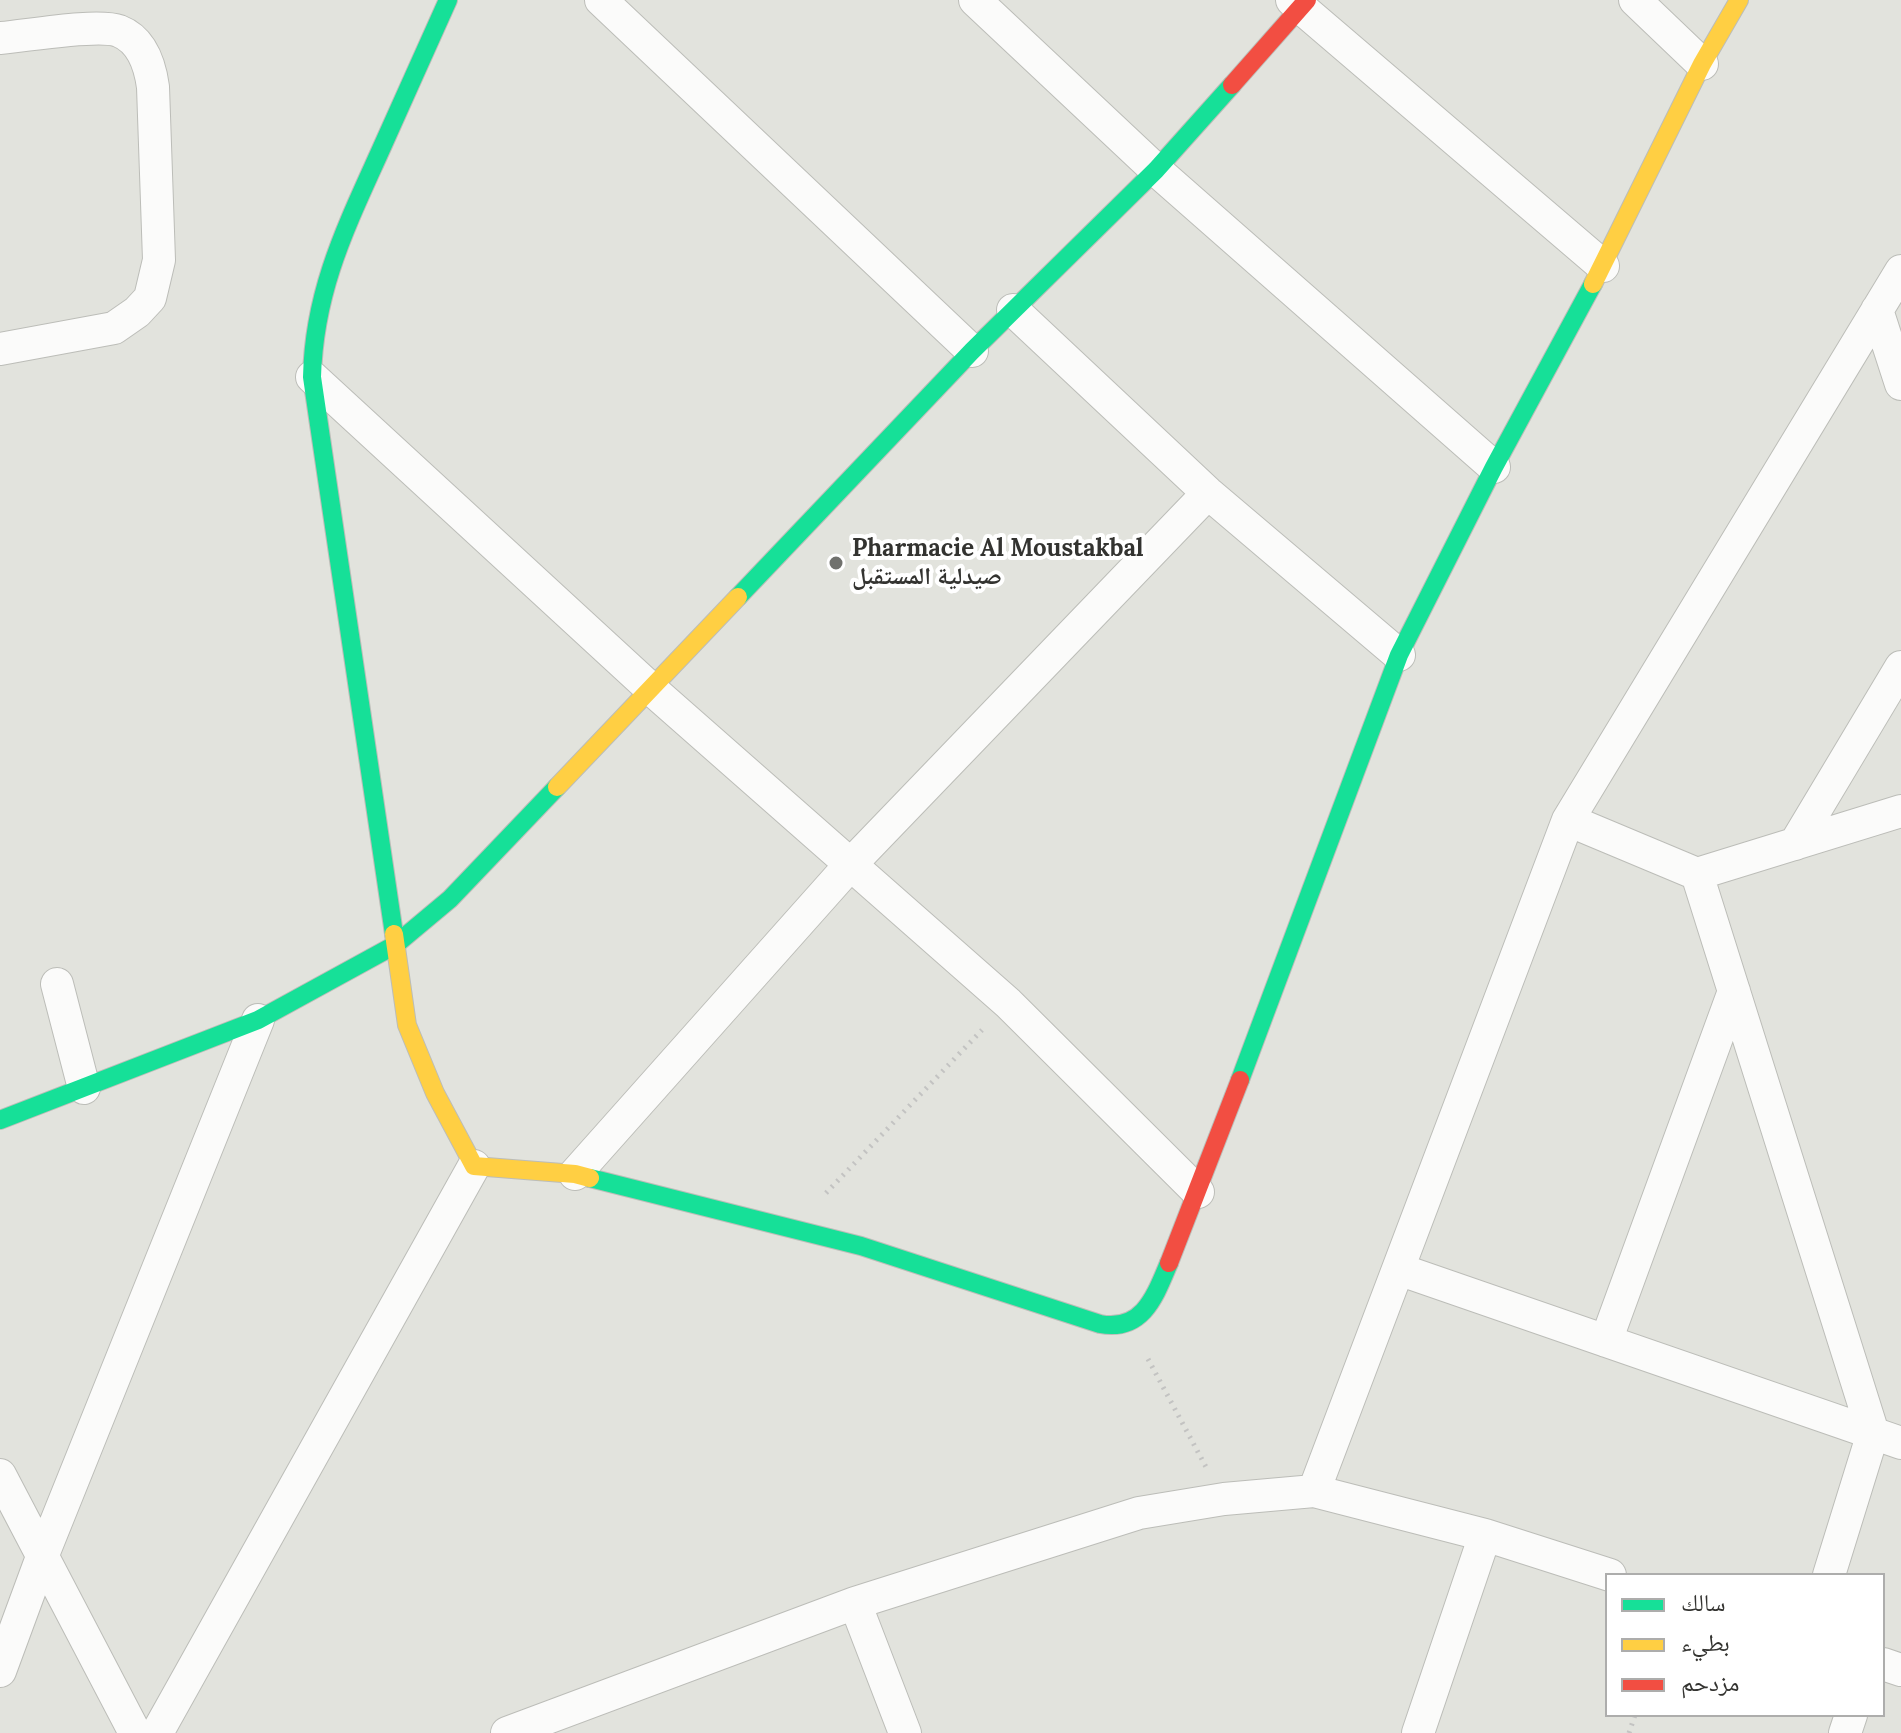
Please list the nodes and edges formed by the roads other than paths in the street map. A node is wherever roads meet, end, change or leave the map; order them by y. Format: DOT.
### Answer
graph roads {
  1 [pos="448,0"];
  2 [pos="601,0"];
  3 [pos="975,0"];
  4 [pos="1635,0"];
  5 [pos="1739,0"];
  6 [pos="1300,3"];
  7 [pos="0,38"];
  8 [pos="1702,64"];
  9 [pos="1156,170"];
  10 [pos="1603,266"];
  11 [pos="1901,271"];
  12 [pos="1013,310"];
  13 [pos="1877,310"];
  14 [pos="0,349"];
  15 [pos="972,351"];
  16 [pos="312,377"];
  17 [pos="1901,384"];
  18 [pos="1494,467"];
  19 [pos="1208,493"];
  20 [pos="1399,655"];
  21 [pos="1901,667"];
  22 [pos="650,688"];
  23 [pos="1901,811"];
  24 [pos="1568,820"];
  25 [pos="1795,844"];
  26 [pos="850,865"];
  27 [pos="1697,874"];
  28 [pos="395,945"];
  29 [pos="57,984"];
  30 [pos="1734,991"];
  31 [pos="258,1020"];
  32 [pos="84,1088"];
  33 [pos="0,1120"];
  34 [pos="474,1166"];
  35 [pos="575,1174"];
  36 [pos="1198,1192"];
  37 [pos="1398,1269"];
  38 [pos="1606,1341"];
  39 [pos="1892,1434"];
  40 [pos="0,1475"];
  41 [pos="1314,1491"];
  42 [pos="1485,1535"];
  43 [pos="42,1557"];
  44 [pos="1605,1573"];
  45 [pos="1830,1573"];
  46 [pos="855,1603"];
  47 [pos="0,1671"];
  48 [pos="135,1733"];
  49 [pos="157,1733"];
  50 [pos="507,1733"];
  51 [pos="905,1733"];
  52 [pos="1418,1733"];
  1 -- 16 [label="street"];
  2 -- 15 [label="street"];
  3 -- 9 [label="street"];
  4 -- 8 [label="street"];
  5 -- 8 [label="street"];
  6 -- 9 [label="street"];
  6 -- 10 [label="street"];
  7 -- 14 [label="street"];
  8 -- 10 [label="street"];
  9 -- 12 [label="street"];
  9 -- 18 [label="street"];
  10 -- 18 [label="street"];
  11 -- 13 [label="street"];
  12 -- 15 [label="street"];
  12 -- 19 [label="street"];
  13 -- 17 [label="street"];
  13 -- 24 [label="street"];
  15 -- 22 [label="street"];
  16 -- 22 [label="street"];
  16 -- 28 [label="street"];
  18 -- 20 [label="street"];
  19 -- 20 [label="street"];
  19 -- 26 [label="street"];
  20 -- 36 [label="street"];
  21 -- 25 [label="street"];
  22 -- 26 [label="street"];
  22 -- 28 [label="street"];
  23 -- 25 [label="street"];
  24 -- 27 [label="street"];
  24 -- 37 [label="street"];
  25 -- 27 [label="street"];
  26 -- 35 [label="street"];
  26 -- 36 [label="street"];
  27 -- 30 [label="street"];
  28 -- 31 [label="street"];
  28 -- 34 [label="street"];
  29 -- 32 [label="street"];
  30 -- 38 [label="street"];
  30 -- 39 [label="street"];
  31 -- 32 [label="street"];
  31 -- 43 [label="street"];
  32 -- 33 [label="street"];
  34 -- 35 [label="street"];
  34 -- 49 [label="street"];
  35 -- 36 [label="street"];
  37 -- 38 [label="street"];
  37 -- 41 [label="street"];
  38 -- 39 [label="street"];
  39 -- 45 [label="street"];
  40 -- 43 [label="street"];
  41 -- 42 [label="street"];
  41 -- 46 [label="street"];
  42 -- 44 [label="street"];
  42 -- 52 [label="street"];
  43 -- 47 [label="street"];
  43 -- 48 [label="street"];
  46 -- 50 [label="street"];
  46 -- 51 [label="street"];
}
